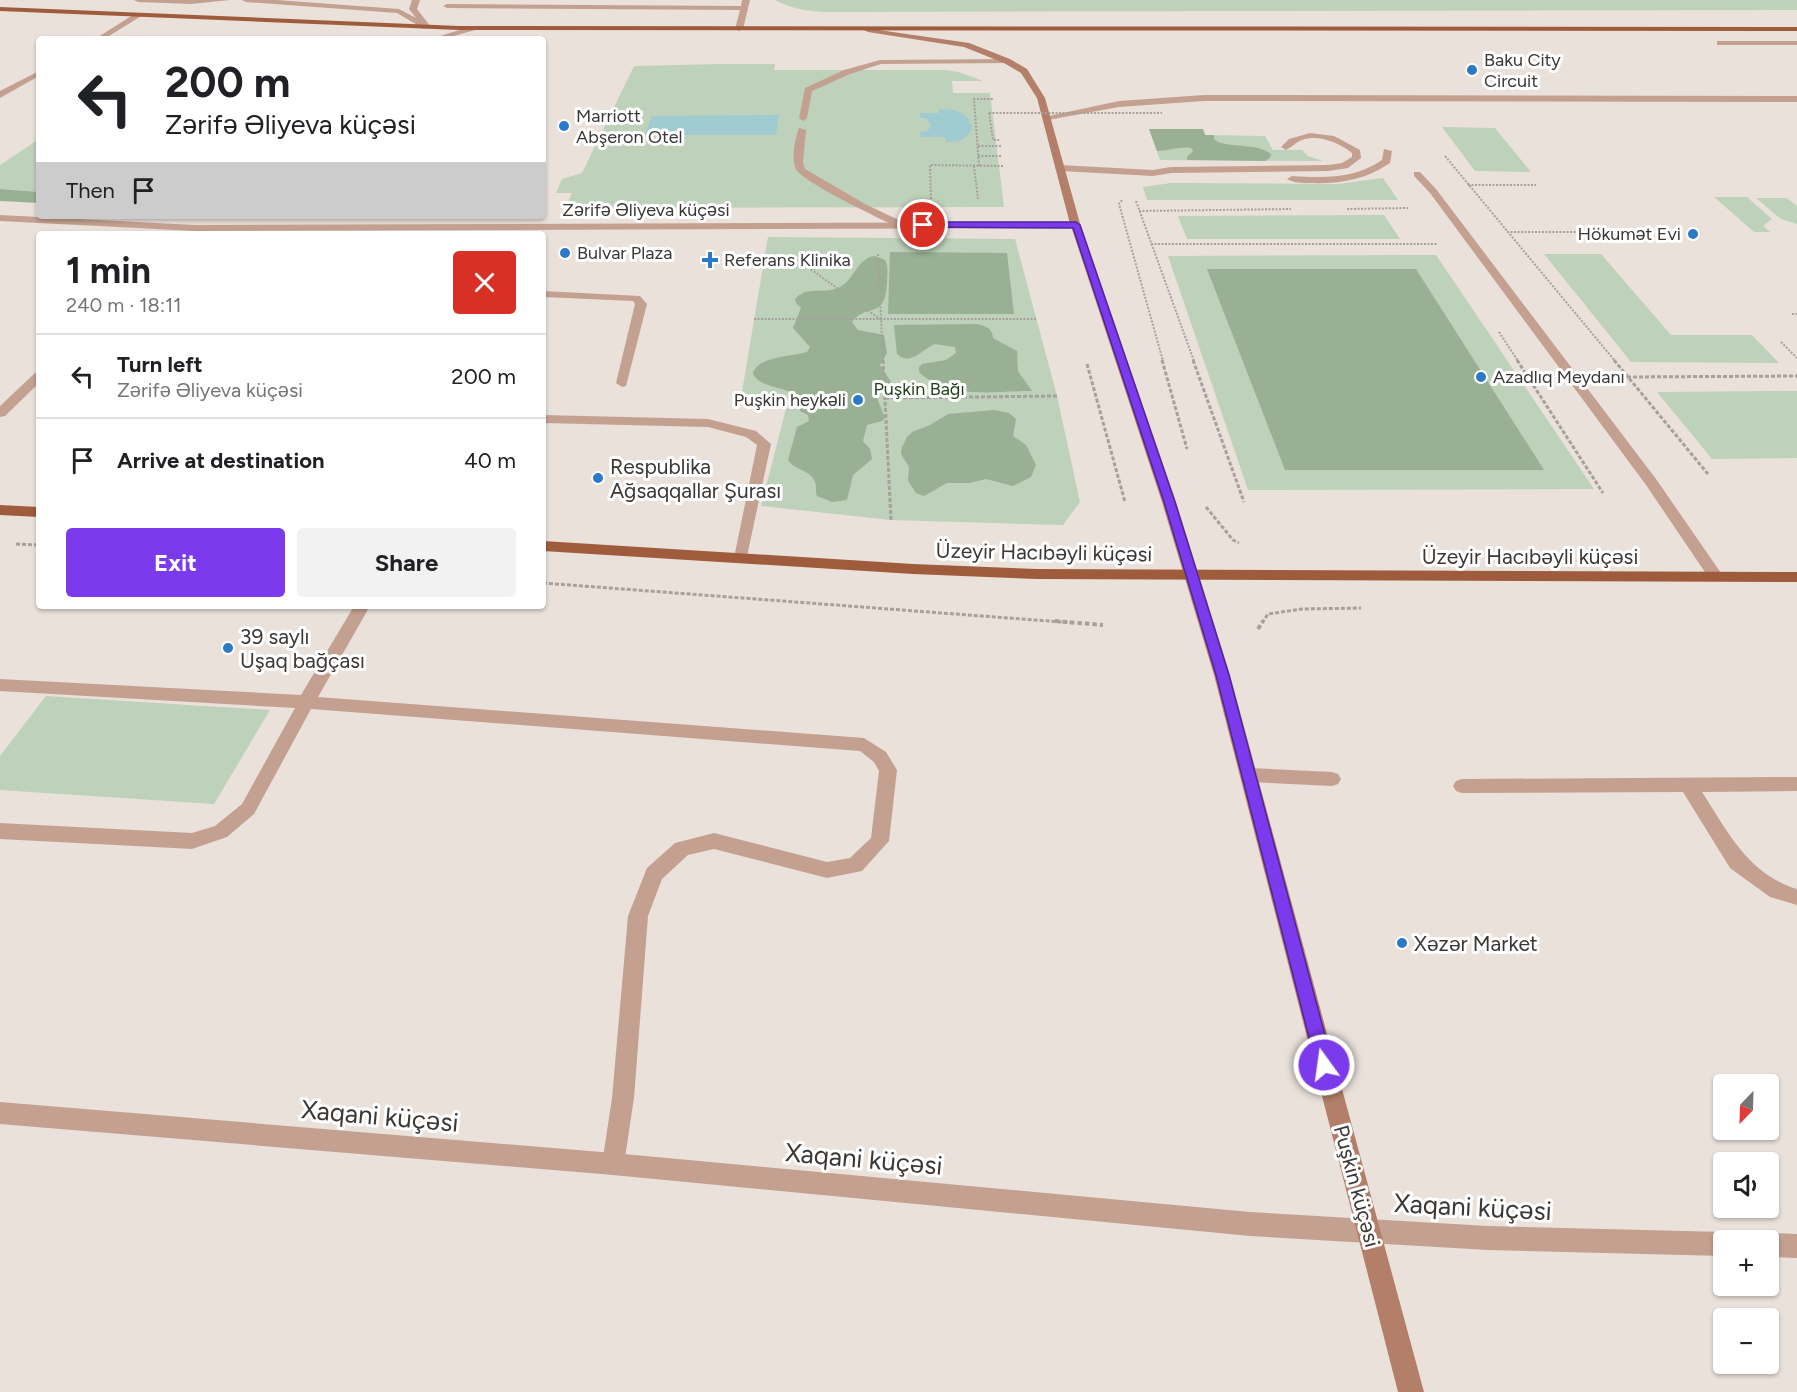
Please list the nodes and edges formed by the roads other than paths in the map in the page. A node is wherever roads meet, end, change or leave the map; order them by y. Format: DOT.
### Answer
graph roads {
  1 [pos="138,0"];
  2 [pos="226,0"];
  3 [pos="248,0"];
  4 [pos="416,0"];
  5 [pos="449,3"];
  6 [pos="745,4"];
  7 [pos="0,9"];
  8 [pos="440,13"];
  9 [pos="139,15"];
  10 [pos="434,20"];
  11 [pos="428,27"];
  12 [pos="472,28"];
  13 [pos="739,29"];
  14 [pos="1797,29"];
  15 [pos="868,30"];
  16 [pos="104,36"];
  17 [pos="445,36"];
  18 [pos="1797,43"];
  19 [pos="1720,44"];
  20 [pos="1007,61"];
  21 [pos="36,75"];
  22 [pos="0,95"];
  23 [pos="1797,99"];
  24 [pos="1048,117"];
  25 [pos="803,118"];
  26 [pos="802,130"];
  27 [pos="1286,147"];
  28 [pos="1387,151"];
  29 [pos="1060,168"];
  30 [pos="1153,173"];
  31 [pos="1417,174"];
  32 [pos="0,218"];
  33 [pos="206,219"];
  34 [pos="901,225"];
  35 [pos="1076,225"];
  36 [pos="493,230"];
  37 [pos="192,231"];
  38 [pos="546,294"];
  39 [pos="36,379"];
  40 [pos="622,383"];
  41 [pos="0,413"];
  42 [pos="546,419"];
  43 [pos="0,510"];
  44 [pos="36,512"];
  45 [pos="546,546"];
  46 [pos="741,558"];
  47 [pos="1191,576"];
  48 [pos="1716,577"];
  49 [pos="1797,577"];
  50 [pos="360,609"];
  51 [pos="0,685"];
  52 [pos="306,702"];
  53 [pos="1249,775"];
  54 [pos="1332,779"];
  55 [pos="1797,784"];
  56 [pos="1688,785"];
  57 [pos="1462,786"];
  58 [pos="0,831"];
  59 [pos="1797,897"];
  60 [pos="0,1113"];
  61 [pos="613,1164"];
  62 [pos="1370,1230"];
  63 [pos="1713,1244"];
  64 [pos="1779,1245"];
  65 [pos="1797,1246"];
  66 [pos="1411,1392"];
  1 -- 2 [label="street"];
  3 -- 11 [label="street"];
  4 -- 11 [label="street"];
  5 -- 6 [label="street"];
  5 -- 8 [label="street"];
  6 -- 13 [label="street"];
  7 -- 9 [label="highway"];
  9 -- 11 [label="highway"];
  9 -- 16 [label="street"];
  10 -- 11 [label="street"];
  11 -- 12 [label="highway"];
  12 -- 13 [label="highway"];
  12 -- 17 [label="street"];
  13 -- 15 [label="highway"];
  14 -- 15 [label="highway"];
  15 -- 20 [label="main road, Puşkin küçəsi"];
  18 -- 19 [label="street"];
  20 -- 24 [label="main road, Puşkin küçəsi"];
  20 -- 25 [label="street"];
  21 -- 22 [label="street"];
  23 -- 24 [label="street"];
  24 -- 29 [label="main road, Puşkin küçəsi"];
  26 -- 34 [label="street"];
  27 -- 30 [label="street"];
  28 -- 30 [label="street"];
  29 -- 30 [label="street"];
  29 -- 35 [label="main road, Puşkin küçəsi"];
  31 -- 48 [label="street"];
  32 -- 37 [label="street, Zərifə Əliyeva küçəsi"];
  33 -- 37 [label="street"];
  34 -- 35 [label="street, Zərifə Əliyeva küçəsi"];
  34 -- 36 [label="street, Zərifə Əliyeva küçəsi"];
  35 -- 47 [label="main road, Puşkin küçəsi"];
  36 -- 37 [label="street, Zərifə Əliyeva küçəsi"];
  38 -- 40 [label="street"];
  39 -- 41 [label="street"];
  42 -- 46 [label="street"];
  43 -- 44 [label="highway"];
  45 -- 46 [label="highway, Üzeyir Hacıbəyli küçəsi"];
  46 -- 47 [label="highway, Üzeyir Hacıbəyli küçəsi"];
  47 -- 48 [label="highway, Üzeyir Hacıbəyli küçəsi"];
  47 -- 53 [label="main road, Puşkin küçəsi"];
  48 -- 49 [label="highway, Üzeyir Hacıbəyli küçəsi"];
  50 -- 52 [label="street"];
  51 -- 52 [label="street"];
  52 -- 58 [label="street"];
  52 -- 61 [label="street"];
  53 -- 54 [label="street"];
  53 -- 62 [label="main road, Puşkin küçəsi"];
  55 -- 56 [label="street"];
  56 -- 57 [label="street"];
  56 -- 59 [label="street"];
  60 -- 61 [label="street, Xaqani küçəsi"];
  61 -- 62 [label="street, Xaqani küçəsi"];
  62 -- 63 [label="street, Xaqani küçəsi"];
  62 -- 66 [label="main road, Puşkin küçəsi"];
  64 -- 65 [label="street"];
}
